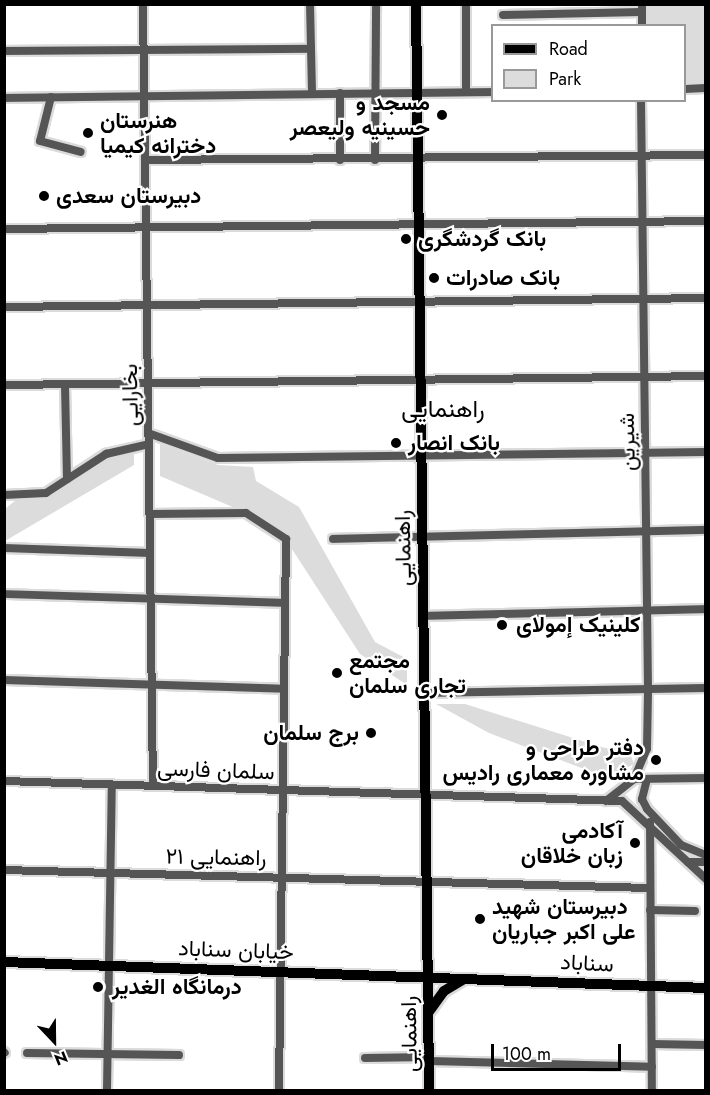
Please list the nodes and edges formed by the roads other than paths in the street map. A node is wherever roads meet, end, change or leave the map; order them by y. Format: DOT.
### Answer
graph roads {
  1 [pos="143,4"];
  2 [pos="310,4"];
  3 [pos="376,4"];
  4 [pos="416,4"];
  5 [pos="466,4"];
  6 [pos="642,8"];
  7 [pos="503,15"];
  8 [pos="642,24"];
  9 [pos="311,49"];
  10 [pos="4,51"];
  11 [pos="144,52"];
  12 [pos="705,88"];
  13 [pos="686,89"];
  14 [pos="466,92"];
  15 [pos="491,92"];
  16 [pos="312,93"];
  17 [pos="340,93"];
  18 [pos="375,93"];
  19 [pos="418,93"];
  20 [pos="144,96"];
  21 [pos="51,97"];
  22 [pos="4,98"];
  23 [pos="641,102"];
  24 [pos="81,152"];
  25 [pos="705,155"];
  26 [pos="642,156"];
  27 [pos="145,160"];
  28 [pos="340,160"];
  29 [pos="375,160"];
  30 [pos="418,160"];
  31 [pos="643,221"];
  32 [pos="705,221"];
  33 [pos="418,224"];
  34 [pos="145,227"];
  35 [pos="4,229"];
  36 [pos="644,298"];
  37 [pos="705,298"];
  38 [pos="420,302"];
  39 [pos="147,304"];
  40 [pos="4,307"];
  41 [pos="705,376"];
  42 [pos="645,377"];
  43 [pos="421,380"];
  44 [pos="148,384"];
  45 [pos="4,385"];
  46 [pos="64,385"];
  47 [pos="148,433"];
  48 [pos="149,444"];
  49 [pos="705,452"];
  50 [pos="645,453"];
  51 [pos="422,460"];
  52 [pos="67,479"];
  53 [pos="4,495"];
  54 [pos="150,514"];
  55 [pos="646,531"];
  56 [pos="705,531"];
  57 [pos="422,536"];
  58 [pos="333,539"];
  59 [pos="4,548"];
  60 [pos="150,553"];
  61 [pos="4,594"];
  62 [pos="151,598"];
  63 [pos="285,603"];
  64 [pos="705,609"];
  65 [pos="647,610"];
  66 [pos="423,616"];
  67 [pos="4,680"];
  68 [pos="152,685"];
  69 [pos="705,688"];
  70 [pos="284,689"];
  71 [pos="648,689"];
  72 [pos="424,693"];
  73 [pos="705,778"];
  74 [pos="633,779"];
  75 [pos="647,779"];
  76 [pos="4,781"];
  77 [pos="112,785"];
  78 [pos="153,786"];
  79 [pos="283,790"];
  80 [pos="426,795"];
  81 [pos="606,801"];
  82 [pos="650,822"];
  83 [pos="705,855"];
  84 [pos="688,862"];
  85 [pos="705,862"];
  86 [pos="4,870"];
  87 [pos="111,873"];
  88 [pos="282,877"];
  89 [pos="705,879"];
  90 [pos="427,884"];
  91 [pos="650,888"];
  92 [pos="650,910"];
  93 [pos="695,911"];
  94 [pos="4,962"];
  95 [pos="109,966"];
  96 [pos="281,971"];
  97 [pos="428,976"];
  98 [pos="466,977"];
  99 [pos="650,986"];
  100 [pos="705,988"];
  101 [pos="428,1013"];
  102 [pos="651,1044"];
  103 [pos="705,1045"];
  104 [pos="27,1053"];
  105 [pos="108,1054"];
  106 [pos="179,1055"];
  107 [pos="365,1058"];
  108 [pos="429,1059"];
  109 [pos="652,1067"];
  110 [pos="107,1090"];
  111 [pos="279,1090"];
  112 [pos="429,1090"];
  113 [pos="652,1090"];
  1 -- 11 [label="street, بخارایی"];
  2 -- 9 [label="street"];
  3 -- 18 [label="street"];
  4 -- 19 [label="main road, راهنمایی"];
  5 -- 14 [label="street"];
  6 -- 7 [label="street"];
  6 -- 8 [label="street"];
  9 -- 11 [label="street"];
  9 -- 16 [label="street"];
  10 -- 11 [label="street"];
  11 -- 20 [label="street, بخارایی"];
  12 -- 13 [label="street"];
  14 -- 15 [label="street"];
  14 -- 19 [label="street"];
  16 -- 17 [label="street"];
  16 -- 20 [label="street"];
  17 -- 18 [label="street"];
  17 -- 28 [label="street"];
  18 -- 19 [label="street"];
  18 -- 29 [label="street"];
  19 -- 30 [label="main road, راهنمایی"];
  20 -- 21 [label="street"];
  20 -- 27 [label="street, بخارایی"];
  21 -- 22 [label="street"];
  21 -- 24 [label="street"];
  23 -- 26 [label="street, شیرین"];
  25 -- 26 [label="street"];
  26 -- 30 [label="street"];
  26 -- 31 [label="street, شیرین"];
  27 -- 28 [label="street"];
  27 -- 34 [label="street, بخارایی"];
  28 -- 29 [label="street"];
  29 -- 30 [label="street"];
  30 -- 33 [label="main road, راهنمایی"];
  31 -- 32 [label="street"];
  31 -- 33 [label="street"];
  31 -- 36 [label="street, شیرین"];
  33 -- 34 [label="street"];
  33 -- 38 [label="main road, راهنمایی"];
  34 -- 35 [label="street"];
  34 -- 39 [label="street, بخارایی"];
  36 -- 37 [label="street"];
  36 -- 38 [label="street"];
  36 -- 42 [label="street, شیرین"];
  38 -- 39 [label="street"];
  38 -- 43 [label="main road, راهنمایی"];
  39 -- 40 [label="street"];
  39 -- 44 [label="street, بخارایی"];
  41 -- 42 [label="street"];
  42 -- 43 [label="street"];
  42 -- 50 [label="street, شیرین"];
  43 -- 44 [label="street"];
  43 -- 51 [label="main road, راهنمایی"];
  44 -- 46 [label="street"];
  44 -- 47 [label="street, بخارایی"];
  45 -- 46 [label="street"];
  46 -- 52 [label="street"];
  47 -- 48 [label="street, بخارایی"];
  47 -- 51 [label="street"];
  48 -- 52 [label="street"];
  48 -- 54 [label="street, بخارایی"];
  49 -- 50 [label="street"];
  50 -- 51 [label="street"];
  50 -- 55 [label="street, شیرین"];
  51 -- 57 [label="main road, راهنمایی"];
  52 -- 53 [label="street"];
  54 -- 60 [label="street, بخارایی"];
  54 -- 63 [label="street"];
  55 -- 56 [label="street"];
  55 -- 57 [label="street"];
  55 -- 65 [label="street, شیرین"];
  57 -- 58 [label="street"];
  57 -- 66 [label="main road, راهنمایی"];
  59 -- 60 [label="street"];
  60 -- 62 [label="street, بخارایی"];
  61 -- 62 [label="street"];
  62 -- 63 [label="street"];
  62 -- 68 [label="street, بخارایی"];
  63 -- 70 [label="street"];
  64 -- 65 [label="street"];
  65 -- 66 [label="street"];
  65 -- 71 [label="street, شیرین"];
  66 -- 72 [label="main road, راهنمایی"];
  67 -- 68 [label="street"];
  68 -- 70 [label="street"];
  68 -- 78 [label="street, بخارایی"];
  69 -- 71 [label="street"];
  70 -- 79 [label="street"];
  71 -- 72 [label="street"];
  71 -- 74 [label="street, شیرین"];
  72 -- 80 [label="main road, راهنمایی"];
  73 -- 75 [label="street"];
  74 -- 75 [label="street"];
  74 -- 81 [label="street"];
  75 -- 83 [label="street"];
  76 -- 77 [label="street, سلمان فارسی"];
  77 -- 78 [label="street, سلمان فارسی"];
  77 -- 87 [label="street"];
  78 -- 79 [label="street, سلمان فارسی"];
  79 -- 80 [label="street, سلمان فارسی"];
  79 -- 88 [label="street"];
  80 -- 81 [label="street, سلمان فارسی"];
  80 -- 90 [label="main road, راهنمایی"];
  81 -- 82 [label="street, سلمان فارسی"];
  82 -- 84 [label="street, سلمان فارسی"];
  82 -- 91 [label="street"];
  84 -- 85 [label="street"];
  84 -- 89 [label="street, سلمان فارسی"];
  86 -- 87 [label="street, راهنمایی ۲۱"];
  87 -- 88 [label="street, راهنمایی ۲۱"];
  87 -- 95 [label="street"];
  88 -- 90 [label="street, راهنمایی ۲۱"];
  88 -- 96 [label="street"];
  90 -- 91 [label="street, راهنمایی ۲۱"];
  90 -- 97 [label="main road, راهنمایی"];
  91 -- 92 [label="street"];
  92 -- 93 [label="street"];
  92 -- 99 [label="street"];
  94 -- 95 [label="main road, خیابان سناباد"];
  95 -- 96 [label="main road, خیابان سناباد"];
  95 -- 105 [label="street"];
  96 -- 97 [label="main road, خیابان سناباد"];
  96 -- 111 [label="street"];
  97 -- 98 [label="main road, خیابان سناباد"];
  97 -- 101 [label="main road, راهنمایی"];
  98 -- 99 [label="main road, سناباد"];
  98 -- 101 [label="main road"];
  99 -- 100 [label="main road, سناباد"];
  99 -- 102 [label="street"];
  101 -- 108 [label="main road, راهنمایی"];
  102 -- 103 [label="street"];
  102 -- 109 [label="street"];
  104 -- 105 [label="street"];
  105 -- 106 [label="street"];
  105 -- 110 [label="street"];
  107 -- 108 [label="street"];
  108 -- 109 [label="street"];
  108 -- 112 [label="main road, راهنمایی"];
  109 -- 113 [label="street"];
}
